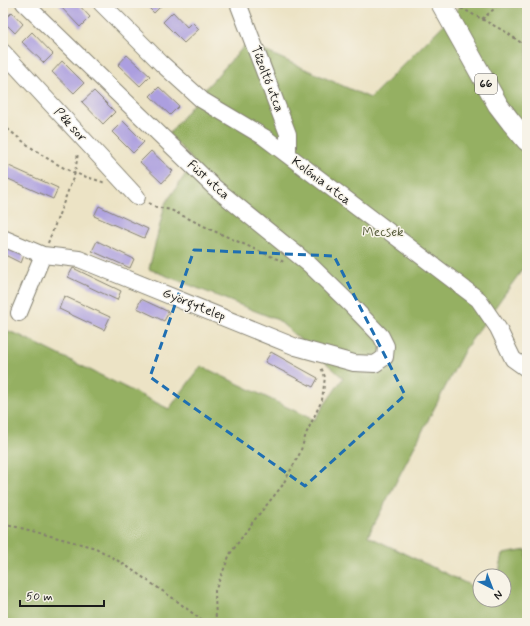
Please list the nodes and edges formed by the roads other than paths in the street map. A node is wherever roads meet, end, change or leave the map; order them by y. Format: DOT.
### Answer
graph roads {
  1 [pos="24,3"];
  2 [pos="102,3"];
  3 [pos="238,3"];
  4 [pos="448,4"];
  5 [pos="3,52"];
  6 [pos="527,140"];
  7 [pos="288,155"];
  8 [pos="137,197"];
  9 [pos="3,238"];
  10 [pos="43,255"];
  11 [pos="19,313"];
  12 [pos="385,357"];
  13 [pos="527,369"];
  1 -- 12 [label="street, Füst utca"];
  2 -- 7 [label="street, Kolónia utca"];
  3 -- 7 [label="street, Tűzoltó utca"];
  4 -- 6 [label="main road, 66"];
  5 -- 8 [label="street, Pék sor"];
  7 -- 13 [label="street, Kolónia utca"];
  9 -- 10 [label="street, Györgytelep"];
  10 -- 11 [label="street"];
  10 -- 12 [label="street, Györgytelep"];
}
